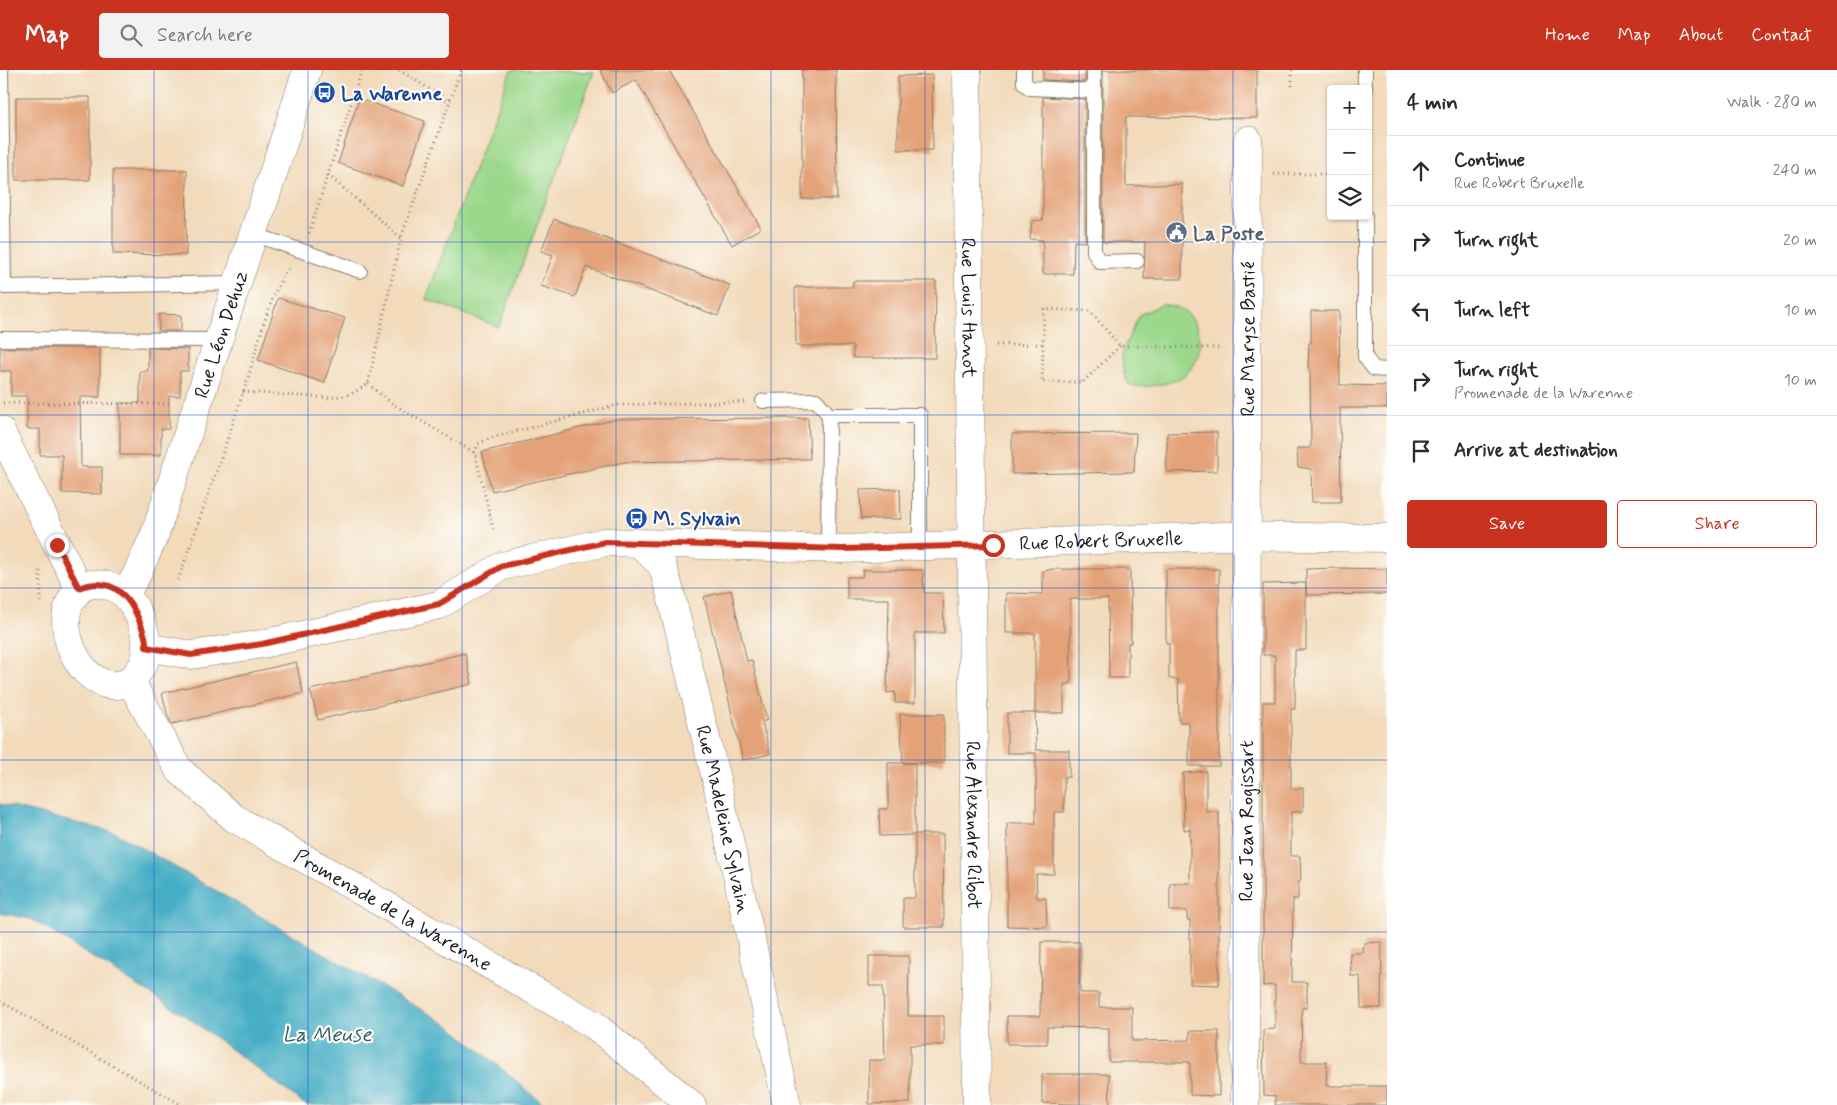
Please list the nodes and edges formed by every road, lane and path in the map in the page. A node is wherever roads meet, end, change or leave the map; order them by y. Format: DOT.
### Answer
graph roads {
  1 [pos="1,70"];
  2 [pos="308,70"];
  3 [pos="362,70"];
  4 [pos="399,70"];
  5 [pos="967,70"];
  6 [pos="1024,70"];
  7 [pos="1094,70"];
  8 [pos="1292,70"];
  9 [pos="1365,70"];
  10 [pos="1365,85"];
  11 [pos="1292,88"];
  12 [pos="1094,91"];
  13 [pos="450,102"];
  14 [pos="1248,140"];
  15 [pos="1248,174"];
  16 [pos="1327,174"];
  17 [pos="328,175"];
  18 [pos="1366,220"];
  19 [pos="253,234"];
  20 [pos="401,238"];
  21 [pos="303,251"];
  22 [pos="1137,261"];
  23 [pos="360,271"];
  24 [pos="237,283"];
  25 [pos="0,339"];
  26 [pos="219,340"];
  27 [pos="1043,344"];
  28 [pos="989,345"];
  29 [pos="1120,346"];
  30 [pos="1222,348"];
  31 [pos="1387,370"];
  32 [pos="368,384"];
  33 [pos="763,401"];
  34 [pos="0,403"];
  35 [pos="199,404"];
  36 [pos="829,415"];
  37 [pos="0,430"];
  38 [pos="475,453"];
  39 [pos="493,530"];
  40 [pos="1247,537"];
  41 [pos="1387,538"];
  42 [pos="641,544"];
  43 [pos="971,545"];
  44 [pos="920,548"];
  45 [pos="828,549"];
  46 [pos="178,580"];
  47 [pos="79,588"];
  48 [pos="124,594"];
  49 [pos="146,647"];
  50 [pos="130,680"];
  51 [pos="0,1001"];
  52 [pos="182,1105"];
  53 [pos="692,1105"];
  54 [pos="787,1105"];
  55 [pos="977,1105"];
  56 [pos="1245,1105"];
  1 -- 24 [label="lane"];
  2 -- 19 [label="street, Rue Léon Dehuz"];
  3 -- 17 [label="path"];
  4 -- 13 [label="path"];
  5 -- 43 [label="street, Rue Louis Hanot"];
  6 -- 12 [label="lane"];
  7 -- 12 [label="lane"];
  8 -- 11 [label="path"];
  9 -- 10 [label="lane"];
  12 -- 22 [label="lane"];
  14 -- 15 [label="street, Rue Maryse Bastié"];
  15 -- 16 [label="path"];
  15 -- 40 [label="street, Rue Maryse Bastié"];
  17 -- 20 [label="path"];
  17 -- 21 [label="path"];
  18 -- 31 [label="lane"];
  19 -- 21 [label="lane"];
  19 -- 24 [label="street, Rue Léon Dehuz"];
  21 -- 23 [label="lane"];
  21 -- 46 [label="path"];
  24 -- 26 [label="street, Rue Léon Dehuz"];
  25 -- 26 [label="lane"];
  26 -- 35 [label="street, Rue Léon Dehuz"];
  27 -- 28 [label="path"];
  27 -- 29 [label="path"];
  27 -- 29 [label="path"];
  29 -- 30 [label="path"];
  32 -- 38 [label="path"];
  33 -- 36 [label="lane"];
  33 -- 38 [label="path"];
  34 -- 35 [label="path"];
  35 -- 48 [label="street, Rue Léon Dehuz"];
  36 -- 44 [label="lane"];
  36 -- 45 [label="lane"];
  37 -- 47 [label="street"];
  38 -- 39 [label="path"];
  40 -- 41 [label="street, Rue Robert Bruxelle"];
  40 -- 43 [label="street, Rue Robert Bruxelle"];
  40 -- 56 [label="street, Rue Jean Rogissart"];
  42 -- 45 [label="street, Rue Robert Bruxelle"];
  42 -- 49 [label="street, Rue Robert Bruxelle"];
  42 -- 54 [label="street, Rue Madeleine Sylvain"];
  43 -- 44 [label="street, Rue Robert Bruxelle"];
  43 -- 55 [label="street, Rue Alexandre Ribot"];
  44 -- 45 [label="street, Rue Robert Bruxelle"];
  47 -- 48 [label="street"];
  47 -- 50 [label="street"];
  48 -- 49 [label="street"];
  49 -- 50 [label="street"];
  50 -- 53 [label="street, Promenade de la Warenne"];
  51 -- 52 [label="path"];
}
